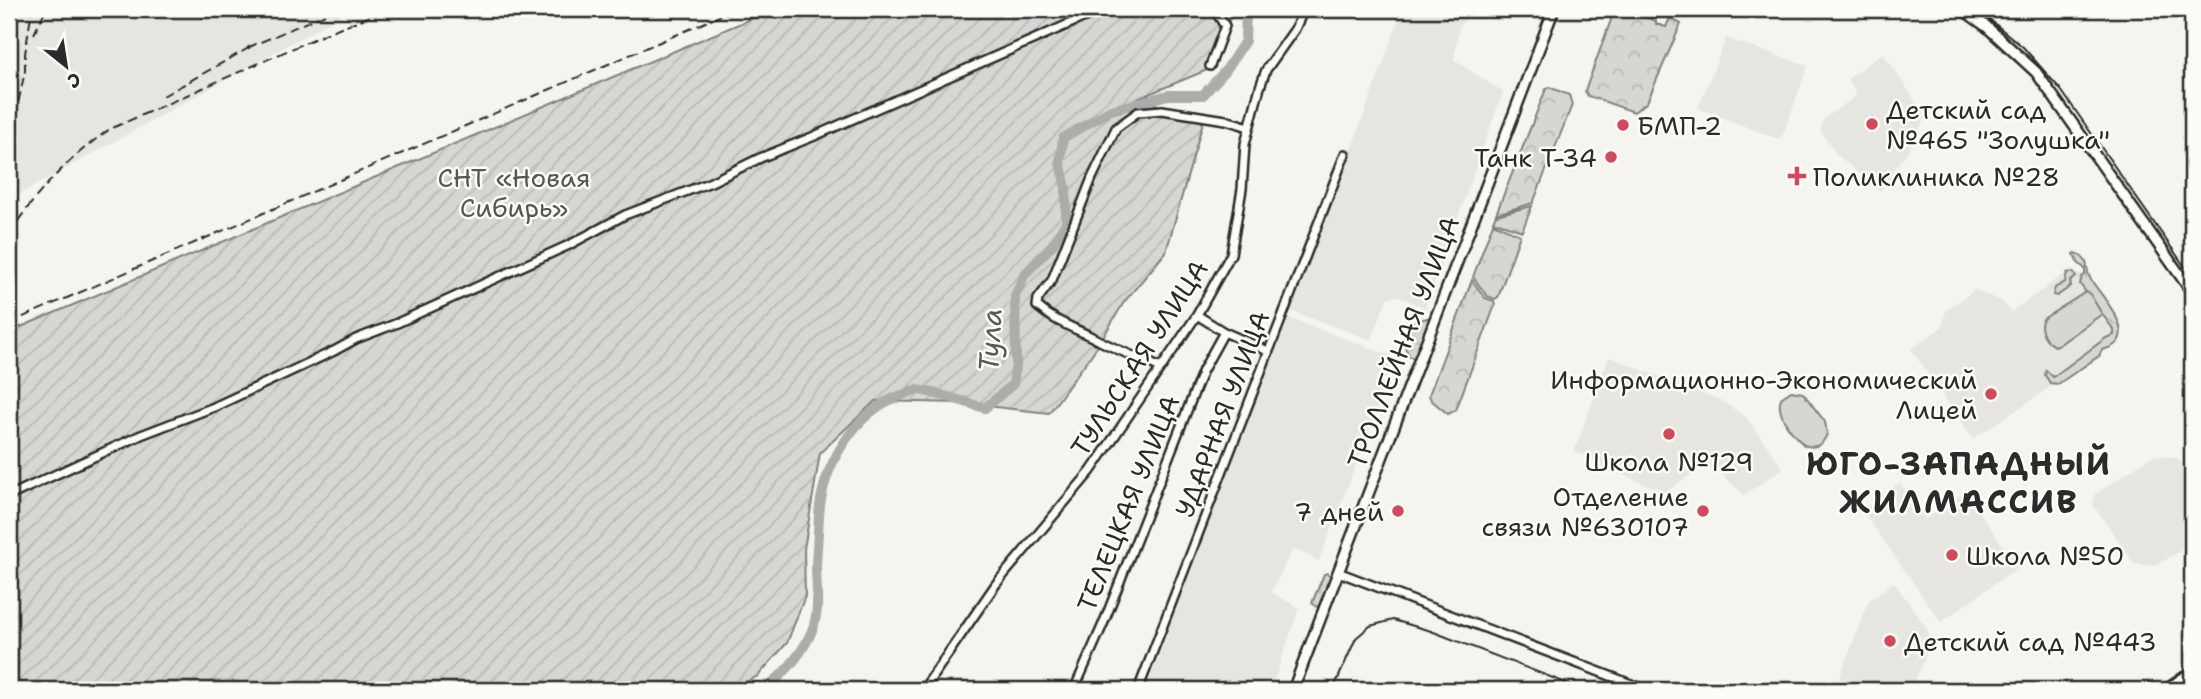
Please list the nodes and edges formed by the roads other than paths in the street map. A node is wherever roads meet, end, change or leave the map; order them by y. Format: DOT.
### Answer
graph roads {
  1 [pos="1103,9"];
  2 [pos="1214,9"];
  3 [pos="1304,9"];
  4 [pos="1554,9"];
  5 [pos="1962,9"];
  6 [pos="1210,66"];
  7 [pos="1249,127"];
  8 [pos="1345,154"];
  9 [pos="2192,292"];
  10 [pos="1197,315"];
  11 [pos="1224,332"];
  12 [pos="1268,351"];
  13 [pos="1161,368"];
  14 [pos="9,496"];
  15 [pos="1338,572"];
  16 [pos="2192,672"];
  17 [pos="923,690"];
  18 [pos="1074,690"];
  19 [pos="1138,690"];
  20 [pos="1293,690"];
  21 [pos="1647,690"];
  22 [pos="2166,690"];
  1 -- 14 [label="street"];
  2 -- 6 [label="street"];
  3 -- 7 [label="street, ТУЛЬСКАЯ УЛИЦА"];
  4 -- 15 [label="main road, ТРОЛЛЕЙНАЯ УЛИЦА"];
  5 -- 9 [label="main road"];
  7 -- 10 [label="street, ТУЛЬСКАЯ УЛИЦА"];
  7 -- 13 [label="street"];
  8 -- 12 [label="street, УДАРНАЯ УЛИЦА"];
  10 -- 11 [label="street"];
  10 -- 13 [label="street, ТУЛЬСКАЯ УЛИЦА"];
  11 -- 12 [label="street"];
  11 -- 18 [label="street, ТЕЛЕЦКАЯ УЛИЦА"];
  12 -- 19 [label="street, УДАРНАЯ УЛИЦА"];
  13 -- 17 [label="street, ТУЛЬСКАЯ УЛИЦА"];
  15 -- 20 [label="main road, ТРОЛЛЕЙНАЯ УЛИЦА"];
  15 -- 21 [label="street"];
  16 -- 22 [label="main road"];
}
